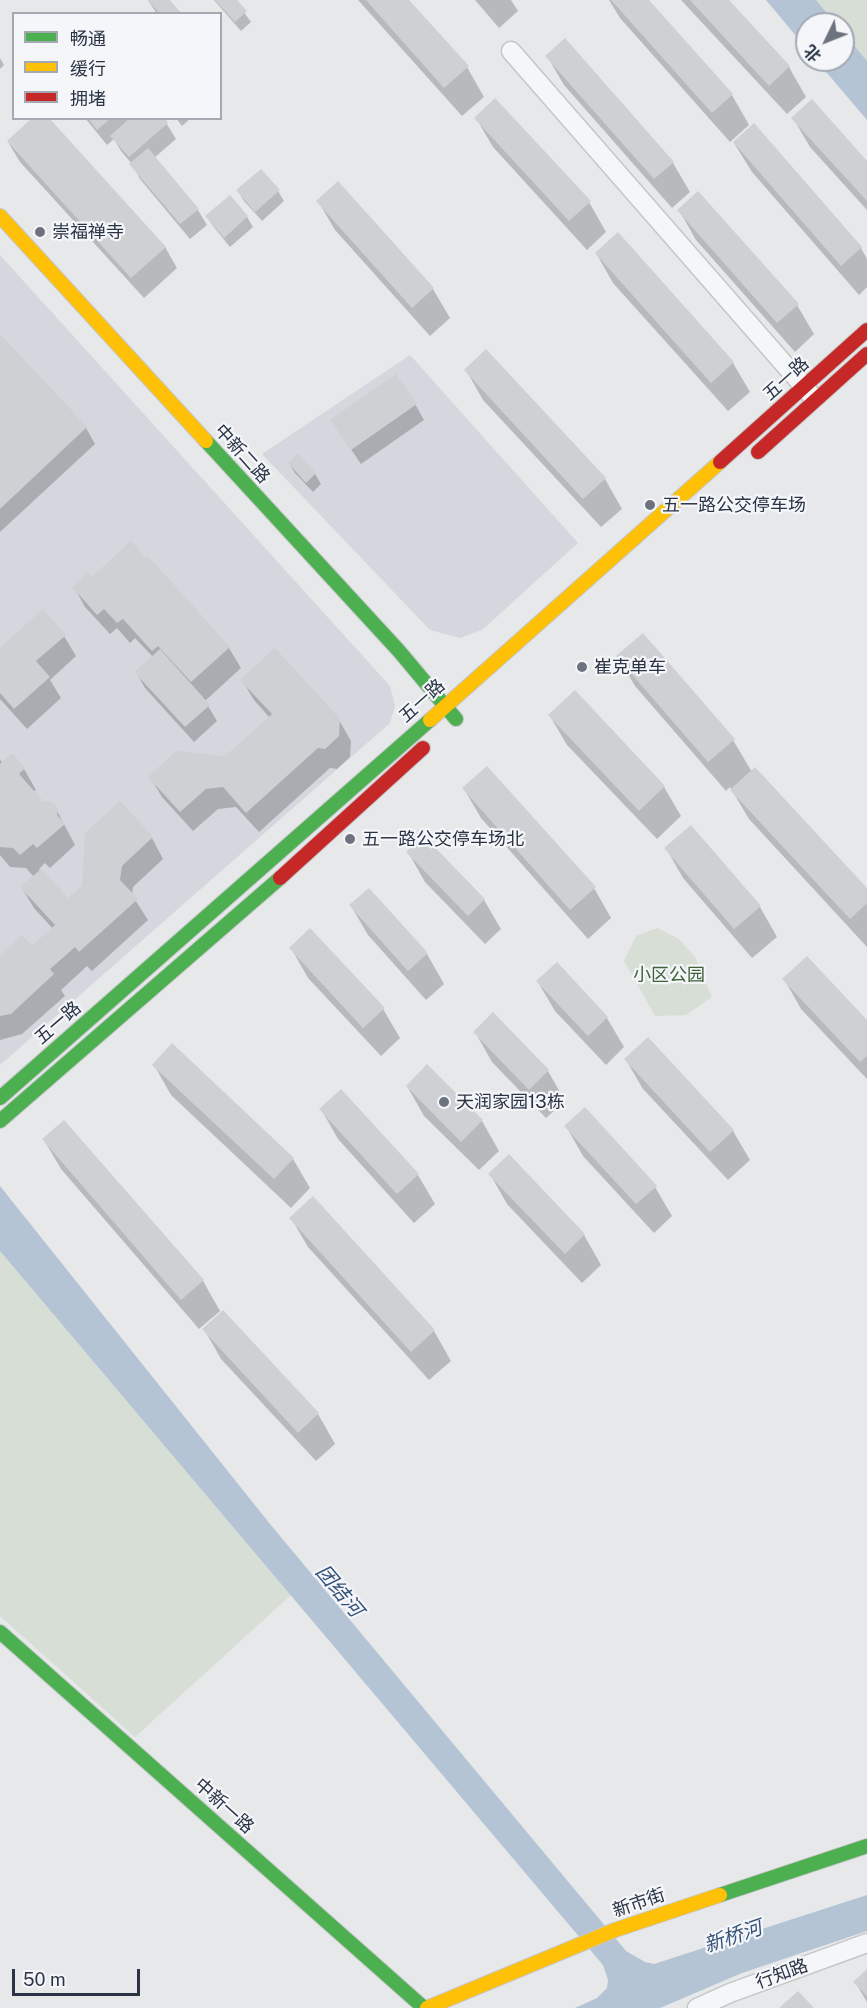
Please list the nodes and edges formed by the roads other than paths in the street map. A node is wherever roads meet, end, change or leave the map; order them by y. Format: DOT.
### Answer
graph roads {
  1 [pos="512,51"];
  2 [pos="0,216"];
  3 [pos="867,330"];
  4 [pos="867,354"];
  5 [pos="816,401"];
  6 [pos="747,461"];
  7 [pos="445,705"];
  8 [pos="456,719"];
  9 [pos="432,740"];
  10 [pos="0,1098"];
  11 [pos="0,1121"];
  12 [pos="0,1632"];
  13 [pos="867,1846"];
  14 [pos="867,1943"];
  15 [pos="426,2008"];
  16 [pos="697,2008"];
  1 -- 5 [label="street"];
  2 -- 7 [label="main road, 中新二路"];
  3 -- 7 [label="main road, 五一路"];
  4 -- 5 [label="main road, 五一路"];
  5 -- 6 [label="main road, 五一路"];
  7 -- 8 [label="main road, 中新二路"];
  7 -- 10 [label="main road, 五一路"];
  9 -- 11 [label="main road, 五一路"];
  12 -- 15 [label="main road, 中新一路"];
  13 -- 15 [label="main road, 新市街"];
  14 -- 16 [label="street, 行知路"];
}
